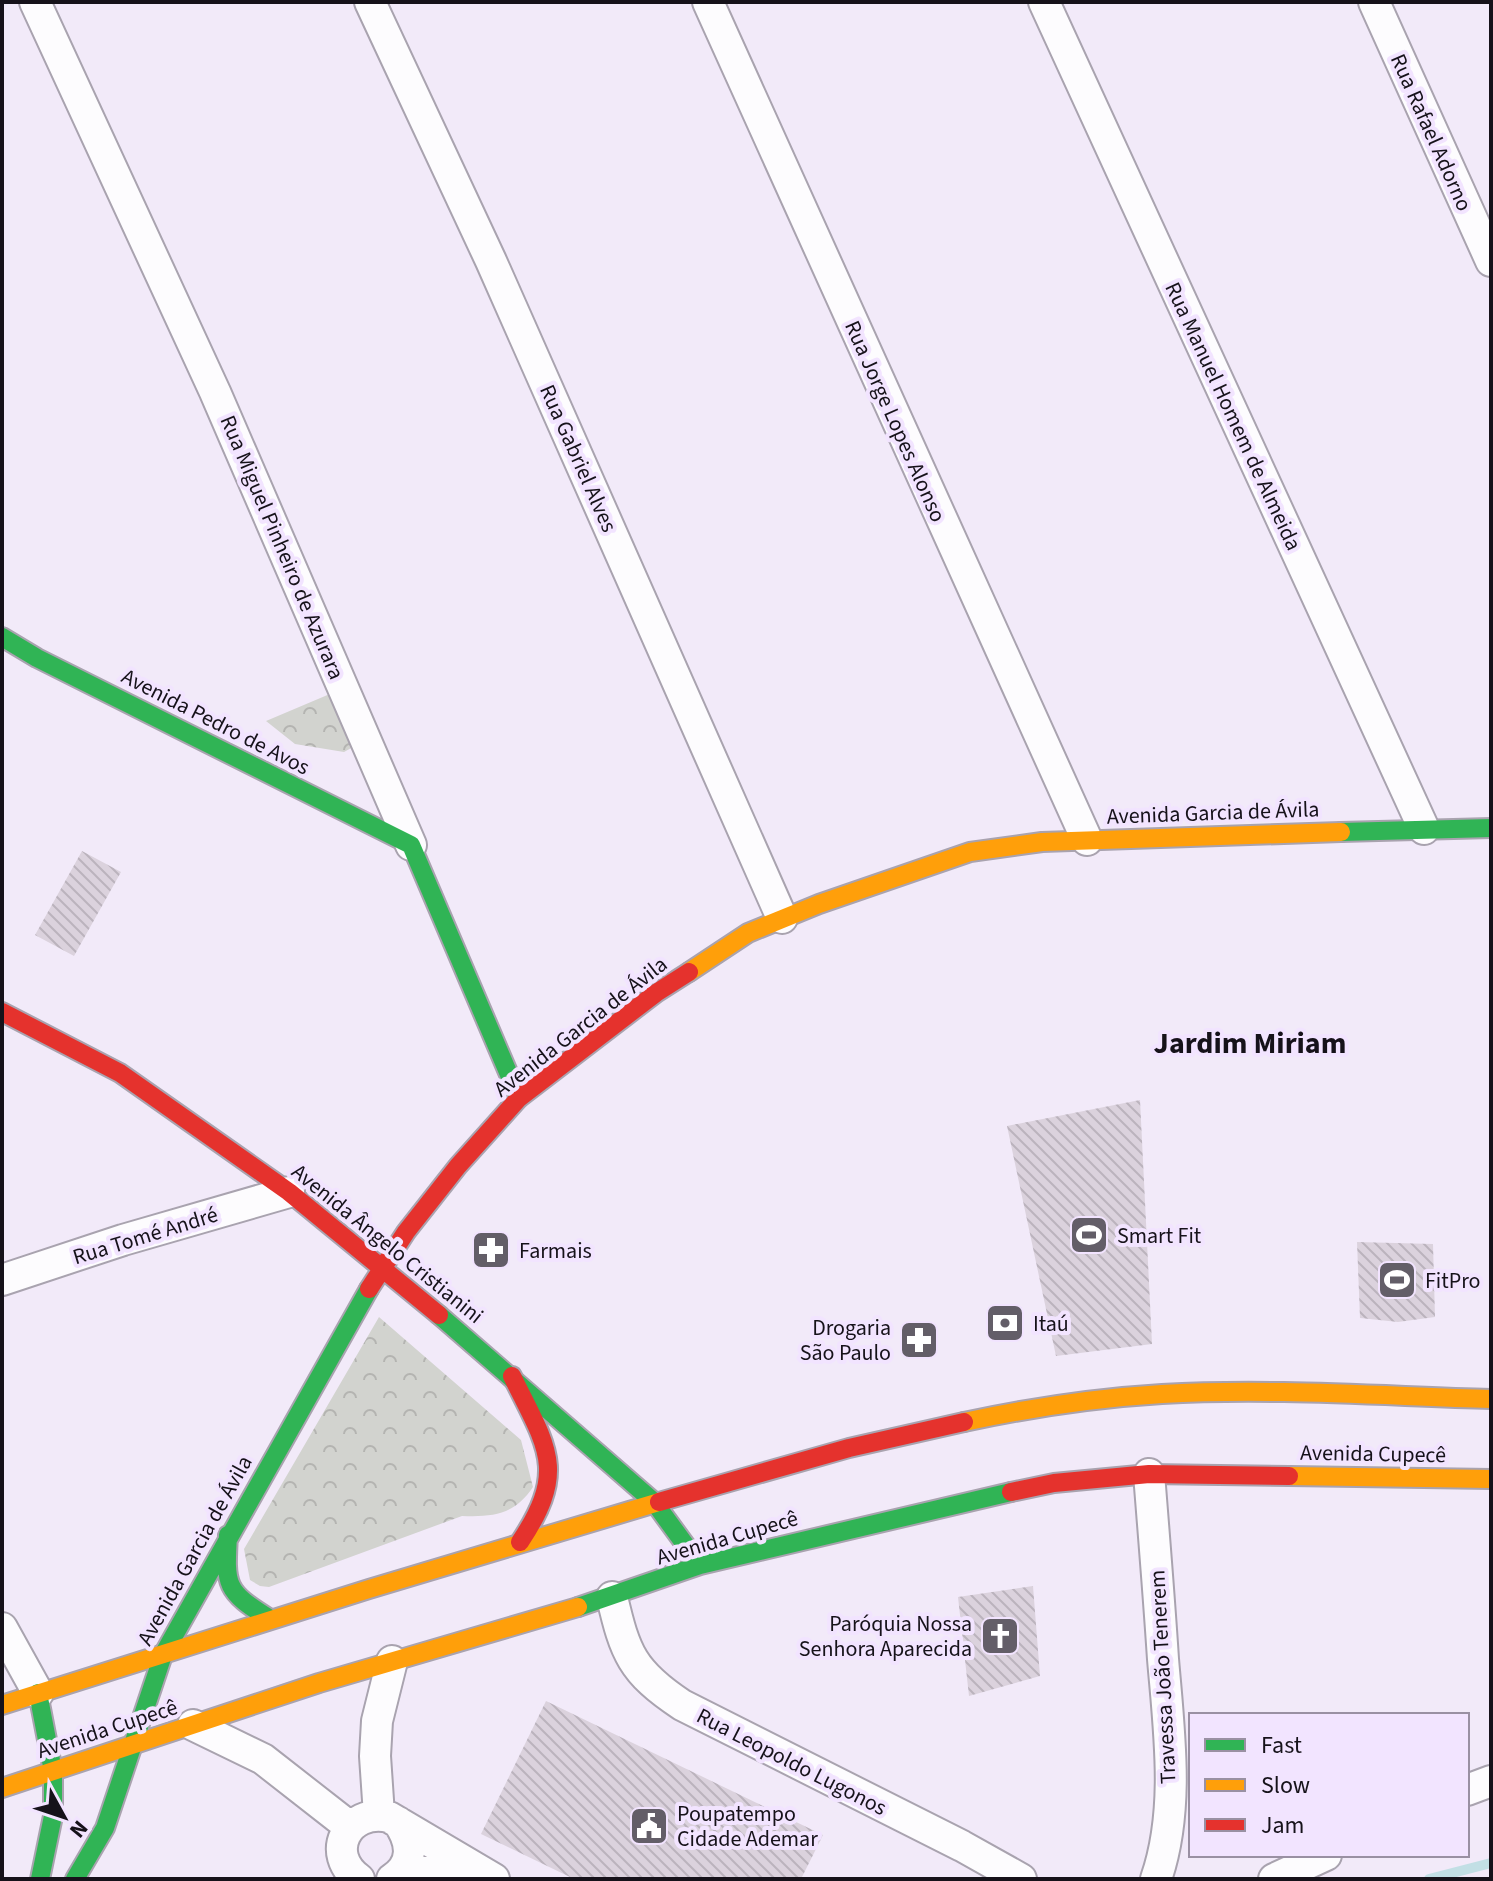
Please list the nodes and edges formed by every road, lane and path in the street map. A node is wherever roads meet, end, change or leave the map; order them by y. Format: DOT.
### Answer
graph roads {
  1 [pos="35,2"];
  2 [pos="370,2"];
  3 [pos="708,2"];
  4 [pos="1044,2"];
  5 [pos="1374,2"];
  6 [pos="1491,261"];
  7 [pos="2,637"];
  8 [pos="1491,828"];
  9 [pos="1424,829"];
  10 [pos="1087,840"];
  11 [pos="411,845"];
  12 [pos="782,918"];
  13 [pos="2,1012"];
  14 [pos="519,1098"];
  15 [pos="289,1192"];
  16 [pos="382,1268"];
  17 [pos="2,1280"];
  18 [pos="512,1376"];
  19 [pos="1491,1399"];
  20 [pos="1149,1474"];
  21 [pos="1491,1479"];
  22 [pos="654,1502"];
  23 [pos="228,1535"];
  24 [pos="520,1542"];
  25 [pos="700,1565"];
  26 [pos="612,1597"];
  27 [pos="270,1619"];
  28 [pos="2,1628"];
  29 [pos="163,1655"];
  30 [pos="392,1661"];
  31 [pos="38,1693"];
  32 [pos="2,1705"];
  33 [pos="193,1725"];
  34 [pos="133,1744"];
  35 [pos="53,1771"];
  36 [pos="1491,1781"];
  37 [pos="2,1788"];
  38 [pos="1469,1789"];
  39 [pos="388,1819"];
  40 [pos="350,1827"];
  41 [pos="1322,1857"];
  42 [pos="396,1876"];
  43 [pos="40,1879"];
  44 [pos="75,1879"];
  45 [pos="358,1879"];
  46 [pos="467,1879"];
  47 [pos="494,1879"];
  48 [pos="1021,1879"];
  49 [pos="1156,1879"];
  50 [pos="1274,1879"];
  1 -- 11 [label="street, Rua Miguel Pinheiro de Azurara"];
  2 -- 12 [label="street, Rua Gabriel Alves"];
  3 -- 10 [label="street, Rua Jorge Lopes Alonso"];
  4 -- 9 [label="street, Rua Manuel Homem de Almeida"];
  5 -- 6 [label="street, Rua Rafael Adorno"];
  7 -- 11 [label="street, Avenida Pedro de Avos"];
  8 -- 9 [label="street, Avenida Garcia de Ávila"];
  9 -- 10 [label="street, Avenida Garcia de Ávila"];
  10 -- 12 [label="street, Avenida Garcia de Ávila"];
  11 -- 14 [label="street, Rua Miguel Pinheiro de Azurara"];
  12 -- 14 [label="street, Avenida Garcia de Ávila"];
  13 -- 15 [label="street, Avenida Ângelo Cristianini"];
  14 -- 16 [label="street, Avenida Garcia de Ávila"];
  15 -- 16 [label="street, Avenida Ângelo Cristianini"];
  15 -- 17 [label="street, Rua Tomé André"];
  16 -- 18 [label="street, Avenida Ângelo Cristianini"];
  16 -- 23 [label="street, Avenida Garcia de Ávila"];
  18 -- 22 [label="street, Avenida Ângelo Cristianini"];
  18 -- 24 [label="street"];
  19 -- 22 [label="street"];
  20 -- 21 [label="street, Avenida Cupecê"];
  20 -- 25 [label="street, Avenida Cupecê"];
  20 -- 49 [label="street, Travessa João Tenerem"];
  22 -- 24 [label="street"];
  22 -- 25 [label="street, Avenida Ângelo Cristianini"];
  23 -- 27 [label="street"];
  23 -- 29 [label="street, Avenida Garcia de Ávila"];
  24 -- 27 [label="street"];
  25 -- 26 [label="street, Avenida Cupecê"];
  26 -- 30 [label="street, Avenida Cupecê"];
  26 -- 48 [label="street, Rua Leopoldo Lugonos"];
  27 -- 29 [label="street"];
  28 -- 31 [label="street"];
  29 -- 31 [label="street"];
  29 -- 34 [label="street, Avenida Garcia de Ávila"];
  30 -- 33 [label="street, Avenida Cupecê"];
  30 -- 39 [label="street"];
  31 -- 32 [label="street"];
  31 -- 35 [label="street"];
  33 -- 34 [label="street, Avenida Cupecê"];
  33 -- 40 [label="street"];
  34 -- 35 [label="street, Avenida Cupecê"];
  34 -- 44 [label="street, Avenida Garcia de Ávila"];
  35 -- 37 [label="street, Avenida Cupecê"];
  35 -- 43 [label="street"];
  36 -- 38 [label="street"];
  39 -- 40 [label="street"];
  39 -- 42 [label="street"];
  39 -- 47 [label="street"];
  40 -- 45 [label="street"];
  41 -- 50 [label="street"];
  42 -- 46 [label="street"];
}
